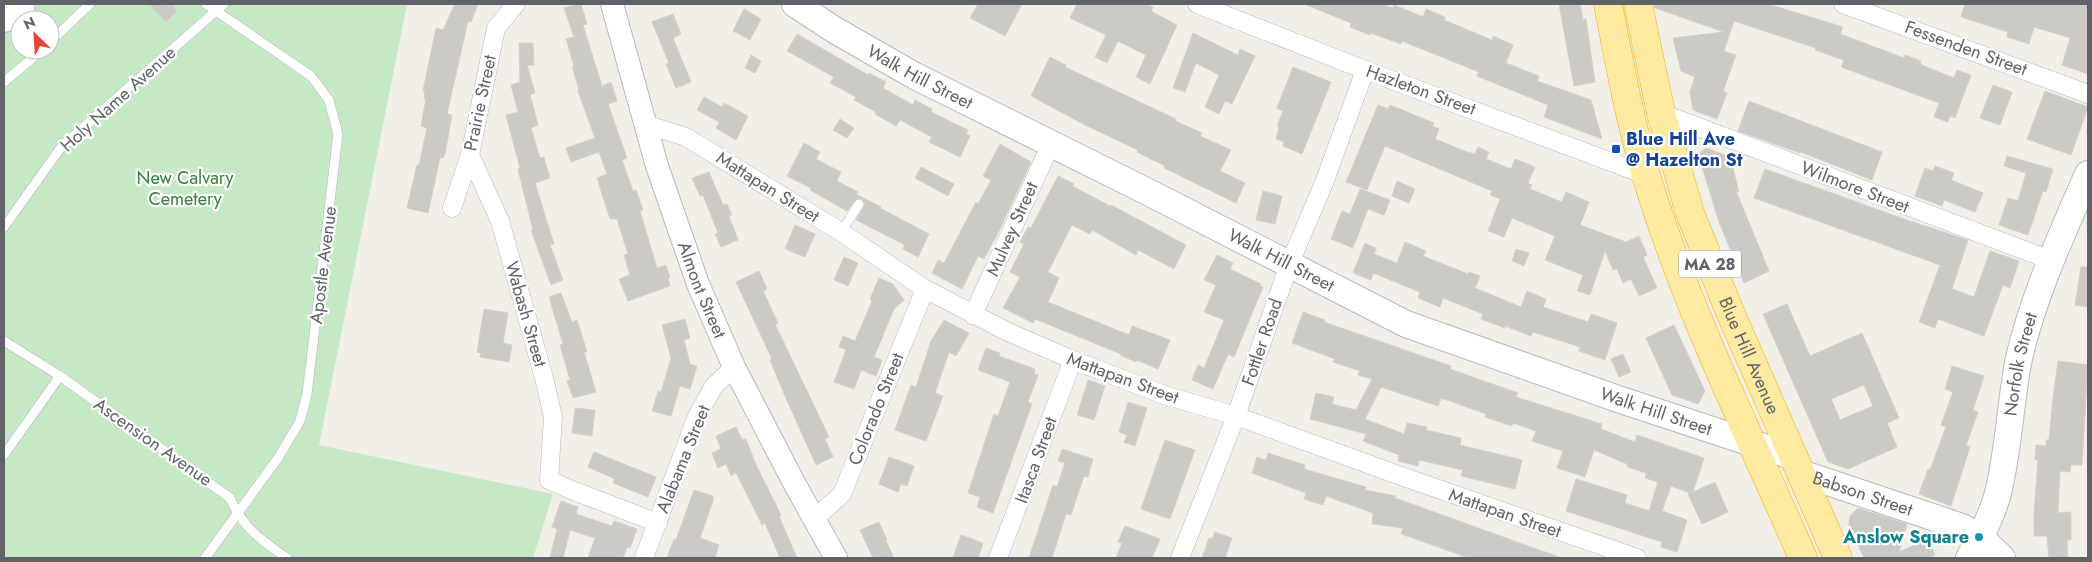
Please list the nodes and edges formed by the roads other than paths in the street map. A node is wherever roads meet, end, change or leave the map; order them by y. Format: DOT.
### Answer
graph roads {
  1 [pos="22,4"];
  2 [pos="90,4"];
  3 [pos="206,4"];
  4 [pos="224,4"];
  5 [pos="516,4"];
  6 [pos="612,4"];
  7 [pos="795,4"];
  8 [pos="1197,4"];
  9 [pos="1608,4"];
  10 [pos="1638,4"];
  11 [pos="1843,4"];
  12 [pos="216,11"];
  13 [pos="4,19"];
  14 [pos="60,32"];
  15 [pos="30,60"];
  16 [pos="1366,70"];
  17 [pos="4,82"];
  18 [pos="2088,94"];
  19 [pos="1661,113"];
  20 [pos="645,124"];
  21 [pos="1051,144"];
  22 [pos="470,155"];
  23 [pos="2088,174"];
  24 [pos="1646,175"];
  25 [pos="859,204"];
  26 [pos="452,208"];
  27 [pos="7,215"];
  28 [pos="4,227"];
  29 [pos="840,232"];
  30 [pos="2050,260"];
  31 [pos="1288,265"];
  32 [pos="925,289"];
  33 [pos="973,315"];
  34 [pos="4,341"];
  35 [pos="1072,360"];
  36 [pos="734,366"];
  37 [pos="60,376"];
  38 [pos="1236,416"];
  39 [pos="1751,442"];
  40 [pos="4,454"];
  41 [pos="1797,465"];
  42 [pos="237,514"];
  43 [pos="814,519"];
  44 [pos="658,523"];
  45 [pos="1974,548"];
  46 [pos="834,557"];
  47 [pos="206,558"];
  48 [pos="287,558"];
  49 [pos="644,558"];
  50 [pos="998,558"];
  51 [pos="1180,558"];
  52 [pos="1637,558"];
  53 [pos="1803,558"];
  54 [pos="1838,558"];
  55 [pos="2002,558"];
  1 -- 13 [label="main road"];
  2 -- 14 [label="lane"];
  3 -- 12 [label="lane, Apostle Avenue"];
  4 -- 12 [label="lane, Holy Name Avenue"];
  5 -- 22 [label="street, Prairie Street"];
  6 -- 20 [label="street, Almont Street"];
  7 -- 21 [label="main road, Walk Hill Street"];
  8 -- 16 [label="street, Hazleton Street"];
  9 -- 24 [label="highway, Blue Hill Avenue / MA 28"];
  10 -- 19 [label="highway, Blue Hill Avenue / MA 28"];
  11 -- 18 [label="street, Fessenden Street"];
  12 -- 27 [label="lane, Holy Name Avenue"];
  12 -- 42 [label="lane, Apostle Avenue"];
  15 -- 17 [label="lane"];
  16 -- 24 [label="street, Hazleton Street"];
  16 -- 31 [label="street, Fottler Road"];
  19 -- 30 [label="street, Wilmore Street"];
  19 -- 41 [label="highway, Blue Hill Avenue / MA 28"];
  20 -- 29 [label="street, Mattapan Street"];
  20 -- 36 [label="street, Almont Street"];
  21 -- 31 [label="main road, Walk Hill Street"];
  21 -- 33 [label="street, Mulvey Street"];
  22 -- 26 [label="street, Prairie Street"];
  22 -- 44 [label="street, Wabash Street"];
  23 -- 30 [label="main road, Norfolk Street"];
  24 -- 39 [label="highway, Blue Hill Avenue / MA 28"];
  25 -- 29 [label="lane"];
  27 -- 28 [label="lane, Holy Name Avenue"];
  29 -- 32 [label="street, Mattapan Street"];
  30 -- 45 [label="main road, Norfolk Street"];
  31 -- 38 [label="street, Fottler Road"];
  31 -- 39 [label="main road, Walk Hill Street"];
  32 -- 33 [label="street, Mattapan Street"];
  32 -- 43 [label="street, Colorado Street"];
  33 -- 35 [label="street, Mattapan Street"];
  34 -- 37 [label="lane, Ascension Avenue"];
  35 -- 38 [label="street, Mattapan Street"];
  35 -- 50 [label="street, Itasca Street"];
  36 -- 43 [label="street, Almont Street"];
  36 -- 44 [label="street, Alabama Street"];
  37 -- 40 [label="lane"];
  37 -- 42 [label="lane, Ascension Avenue"];
  38 -- 51 [label="street, Fottler Road"];
  38 -- 52 [label="street, Mattapan Street"];
  39 -- 41 [label="main road, Walk Hill Street"];
  39 -- 53 [label="highway, Blue Hill Avenue / MA 28"];
  41 -- 45 [label="main road, Babson Street"];
  41 -- 54 [label="highway, Blue Hill Avenue / MA 28"];
  42 -- 47 [label="lane, Apostle Avenue"];
  42 -- 48 [label="lane, Ascension Avenue"];
  43 -- 46 [label="street, Almont Street"];
  44 -- 49 [label="street, Alabama Street"];
  45 -- 55 [label="main road, Babson Street"];
}
